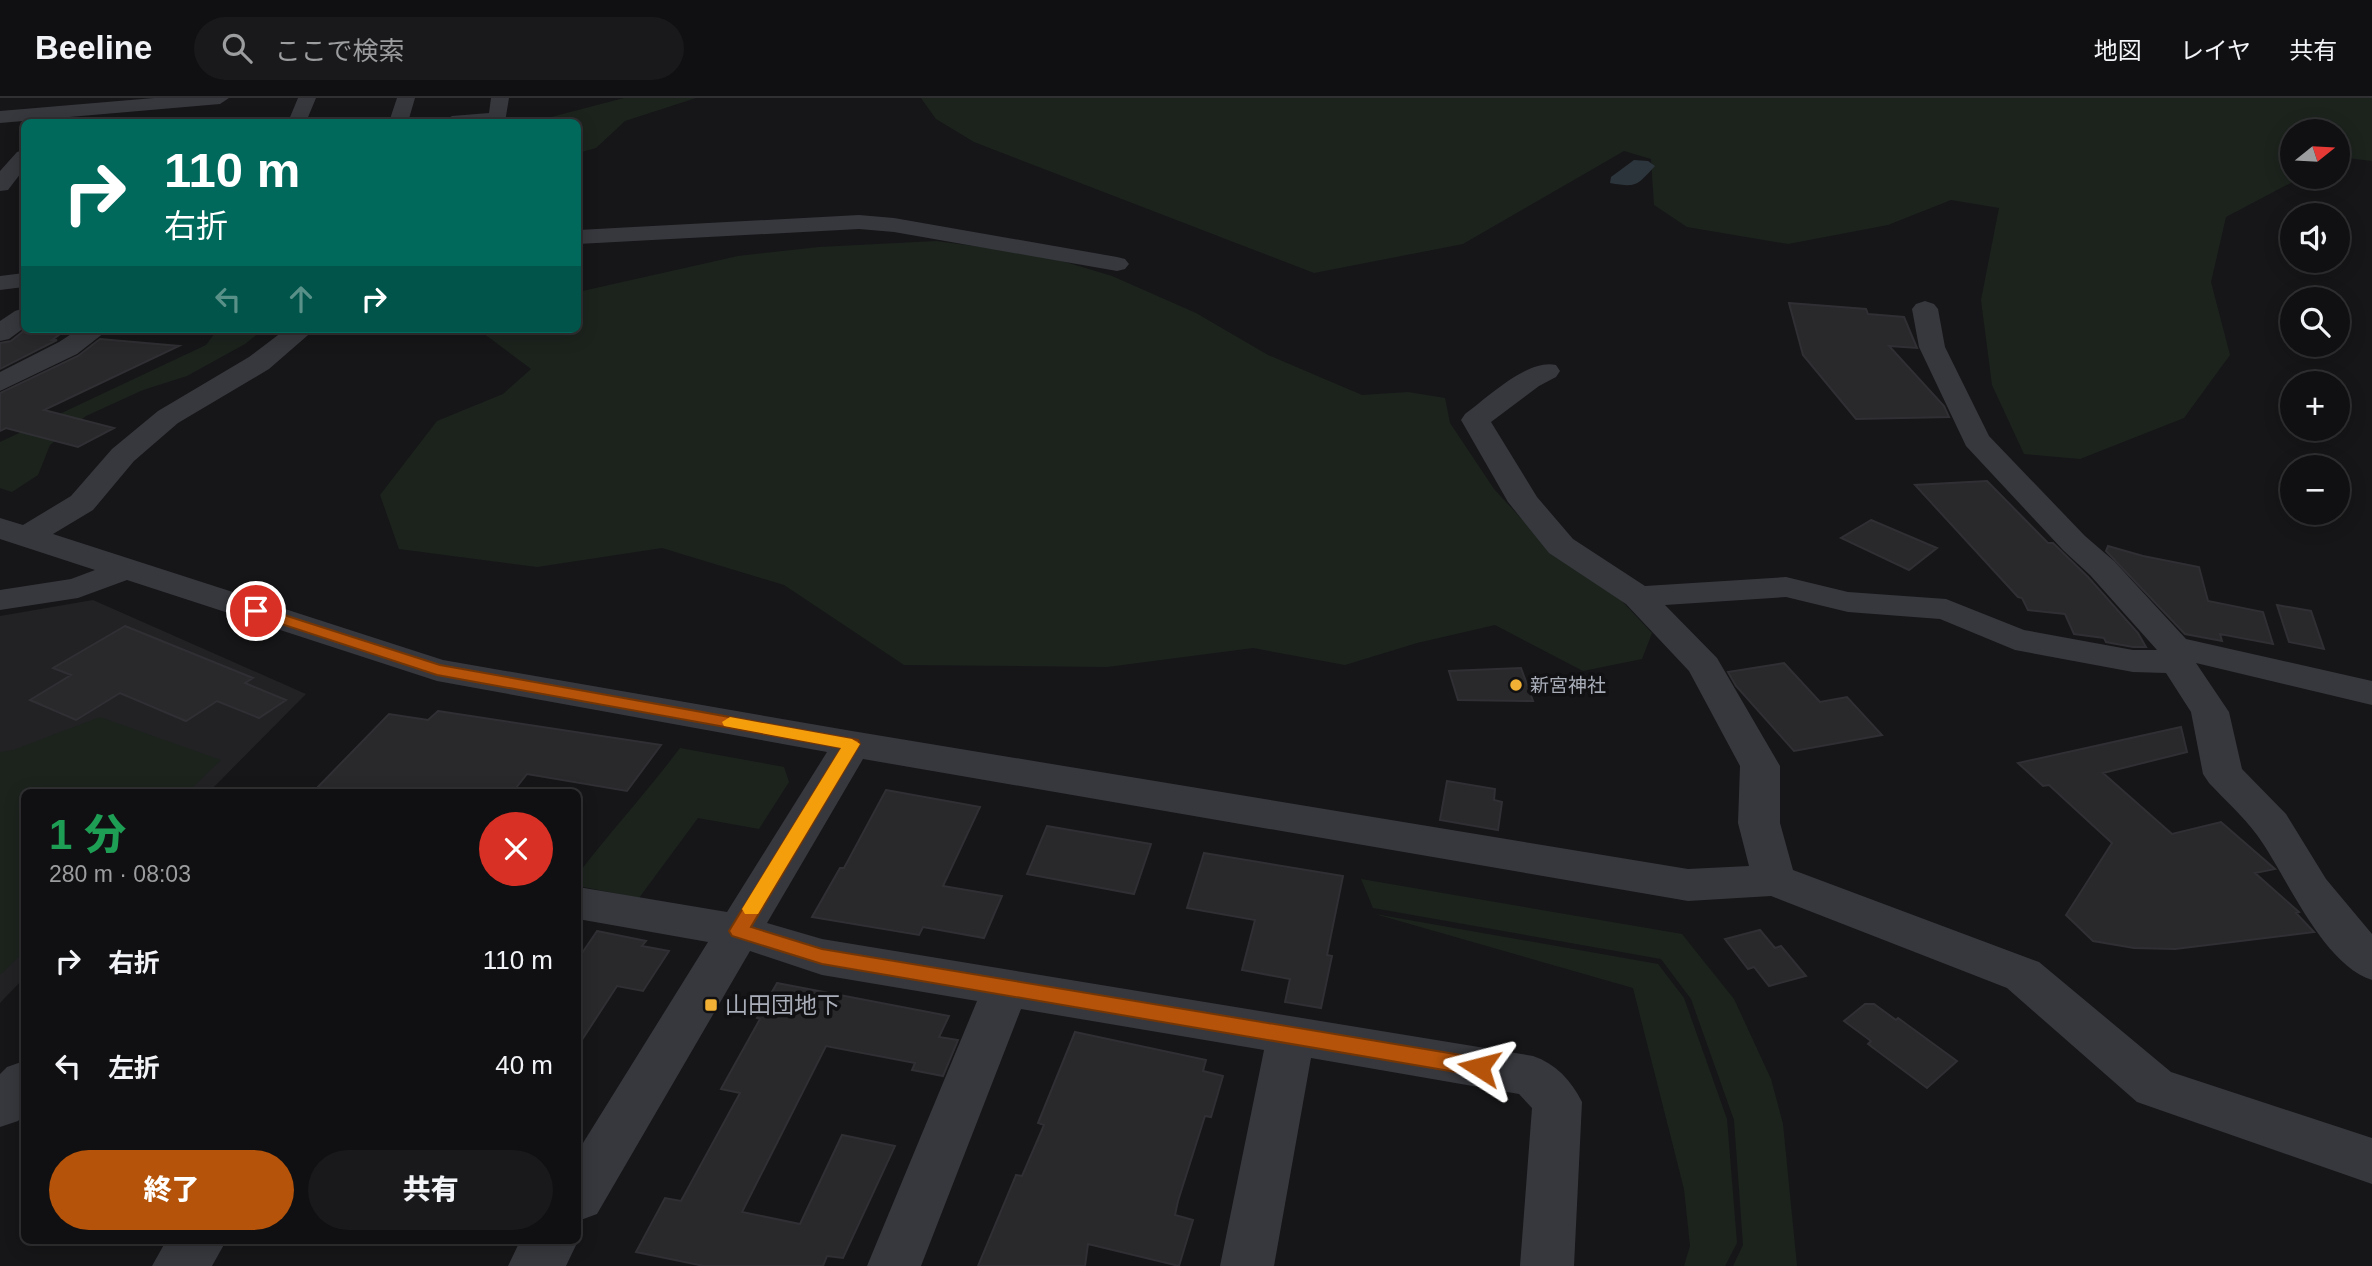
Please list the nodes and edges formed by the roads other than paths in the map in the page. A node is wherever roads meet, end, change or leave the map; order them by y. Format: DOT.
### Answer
graph roads {
  1 [pos="19,98"];
  2 [pos="307,98"];
  3 [pos="406,98"];
  4 [pos="500,98"];
  5 [pos="0,99"];
  6 [pos="232,102"];
  7 [pos="0,117"];
  8 [pos="298,119"];
  9 [pos="401,119"];
  10 [pos="486,119"];
  11 [pos="21,134"];
  12 [pos="0,136"];
  13 [pos="21,160"];
  14 [pos="0,186"];
  15 [pos="581,237"];
  16 [pos="1117,264"];
  17 [pos="21,280"];
  18 [pos="0,283"];
  19 [pos="1925,309"];
  20 [pos="21,318"];
  21 [pos="0,333"];
  22 [pos="90,333"];
  23 [pos="297,333"];
  24 [pos="1546,371"];
  25 [pos="0,383"];
  26 [pos="13,532"];
  27 [pos="126,569"];
  28 [pos="1638,597"];
  29 [pos="0,600"];
  30 [pos="2176,654"];
  31 [pos="2372,693"];
  32 [pos="852,744"];
  33 [pos="1774,880"];
  34 [pos="581,905"];
  35 [pos="739,931"];
  36 [pos="2372,962"];
  37 [pos="1005,989"];
  38 [pos="1291,1036"];
  39 [pos="21,1085"];
  40 [pos="0,1106"];
  41 [pos="2372,1161"];
  42 [pos="581,1192"];
  43 [pos="197,1244"];
  44 [pos="549,1244"];
  45 [pos="1253,1265"];
  46 [pos="179,1266"];
  47 [pos="536,1266"];
  48 [pos="894,1266"];
  49 [pos="1547,1266"];
  1 -- 5 [label="street"];
  2 -- 8 [label="street"];
  3 -- 9 [label="street"];
  4 -- 10 [label="street"];
  6 -- 7 [label="street"];
  11 -- 12 [label="street"];
  13 -- 14 [label="street"];
  15 -- 16 [label="street"];
  17 -- 18 [label="street"];
  19 -- 30 [label="street"];
  20 -- 21 [label="street"];
  22 -- 25 [label="street"];
  23 -- 26 [label="street"];
  24 -- 28 [label="street"];
  26 -- 27 [label="street"];
  27 -- 29 [label="street"];
  27 -- 32 [label="street"];
  28 -- 30 [label="street"];
  28 -- 33 [label="street"];
  30 -- 31 [label="street"];
  30 -- 36 [label="street"];
  32 -- 33 [label="street"];
  32 -- 35 [label="street"];
  33 -- 41 [label="street"];
  34 -- 35 [label="street"];
  35 -- 37 [label="street"];
  35 -- 42 [label="street"];
  37 -- 38 [label="street"];
  37 -- 48 [label="street"];
  38 -- 45 [label="street"];
  38 -- 49 [label="street"];
  39 -- 40 [label="street"];
  43 -- 46 [label="street"];
  44 -- 47 [label="street"];
}
